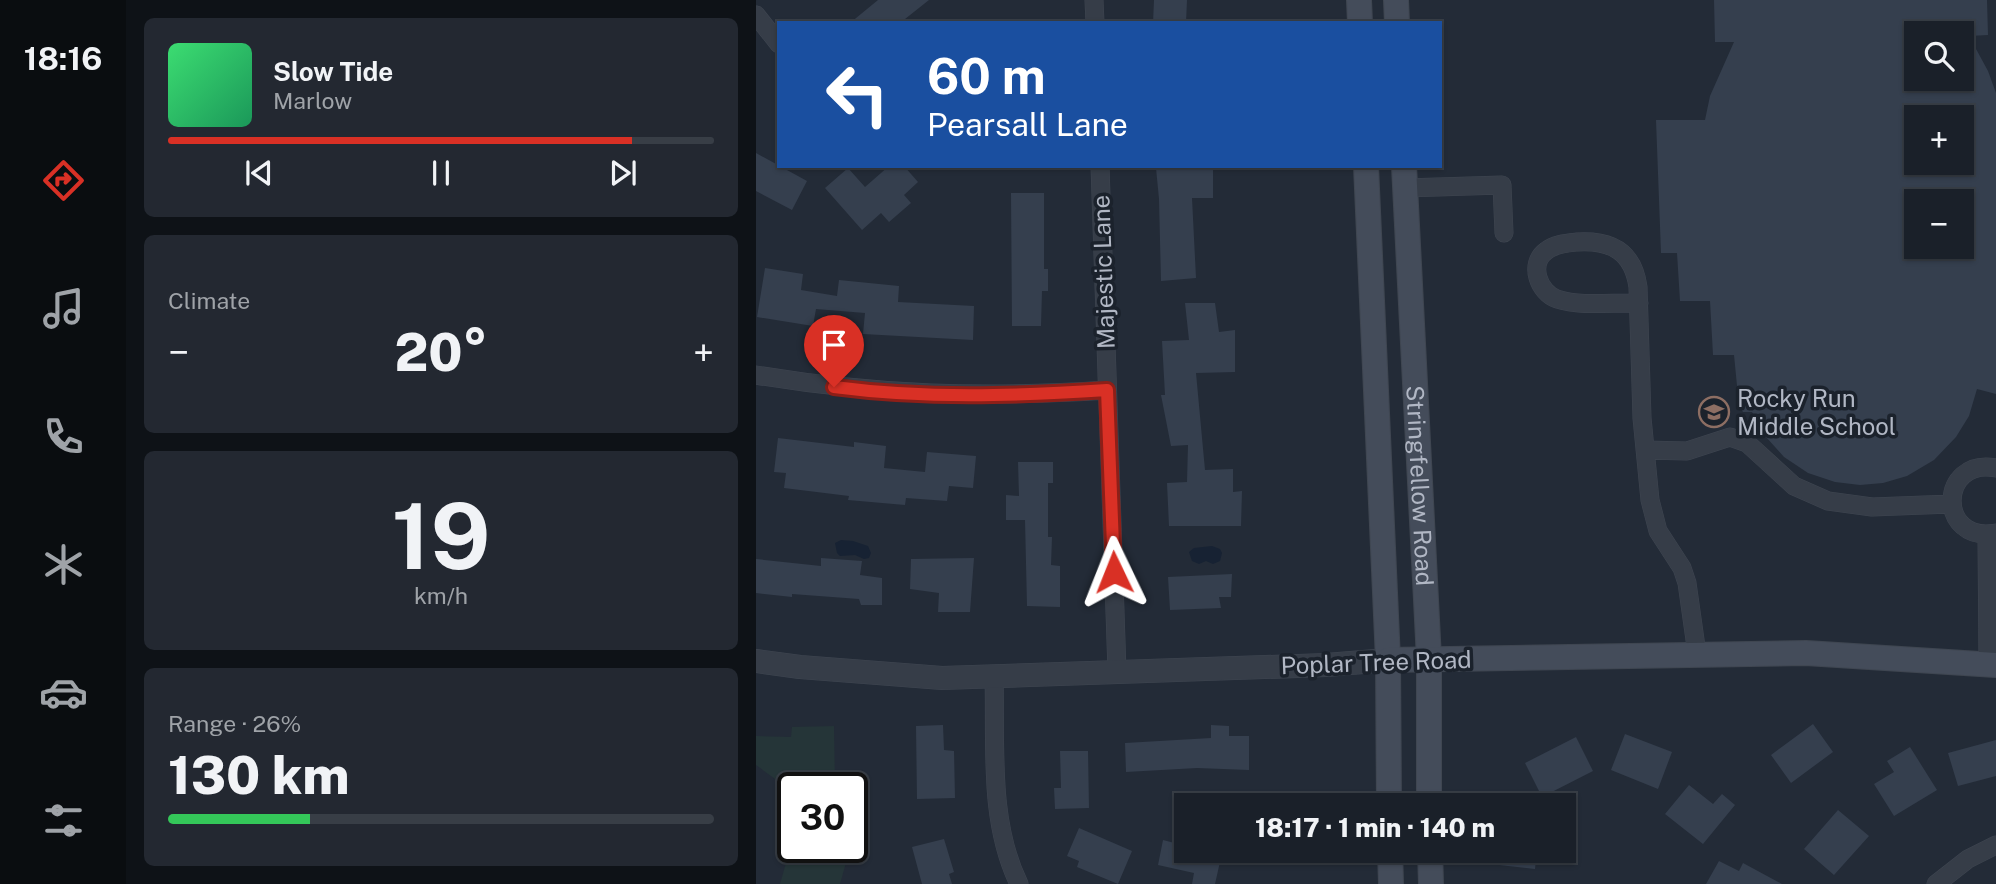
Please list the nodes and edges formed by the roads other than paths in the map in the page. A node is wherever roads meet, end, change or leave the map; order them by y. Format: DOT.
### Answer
graph roads {
  1 [pos="1094,0"];
  2 [pos="1359,0"];
  3 [pos="1396,0"];
  4 [pos="756,15"];
  5 [pos="1095,21"];
  6 [pos="1360,21"];
  7 [pos="1397,21"];
  8 [pos="777,41"];
  9 [pos="1100,168"];
  10 [pos="1366,168"];
  11 [pos="1404,177"];
  12 [pos="1504,233"];
  13 [pos="1639,303"];
  14 [pos="756,374"];
  15 [pos="1107,390"];
  16 [pos="1645,450"];
  17 [pos="1996,468"];
  18 [pos="1951,504"];
  19 [pos="1991,534"];
  20 [pos="1697,654"];
  21 [pos="1429,659"];
  22 [pos="1388,660"];
  23 [pos="756,661"];
  24 [pos="1992,664"];
  25 [pos="1117,671"];
  26 [pos="994,675"];
  27 [pos="1389,793"];
  28 [pos="1429,793"];
  29 [pos="1996,845"];
  30 [pos="1390,863"];
  31 [pos="1430,863"];
  32 [pos="1019,884"];
  33 [pos="1391,884"];
  34 [pos="1431,884"];
  35 [pos="1936,884"];
  1 -- 5 [label="street"];
  2 -- 6 [label="main road"];
  3 -- 7 [label="main road"];
  4 -- 8 [label="street"];
  9 -- 15 [label="street, Majestic Lane"];
  10 -- 22 [label="main road, Stringfellow Road"];
  11 -- 12 [label="street"];
  11 -- 21 [label="main road, Stringfellow Road"];
  13 -- 13 [label="street"];
  13 -- 16 [label="street"];
  14 -- 15 [label="street"];
  15 -- 25 [label="street, Majestic Lane"];
  16 -- 18 [label="street"];
  16 -- 20 [label="street"];
  17 -- 18 [label="street"];
  18 -- 19 [label="street"];
  19 -- 24 [label="street"];
  20 -- 21 [label="main road, Poplar Tree Road"];
  20 -- 24 [label="main road, Poplar Tree Road"];
  21 -- 22 [label="main road, Poplar Tree Road"];
  21 -- 28 [label="main road, Stringfellow Road"];
  22 -- 25 [label="street, Poplar Tree Road"];
  22 -- 27 [label="main road, Stringfellow Road"];
  23 -- 26 [label="street, Poplar Tree Road"];
  25 -- 26 [label="street, Poplar Tree Road"];
  26 -- 32 [label="street"];
  29 -- 35 [label="street"];
  30 -- 33 [label="main road"];
  31 -- 34 [label="main road"];
}
